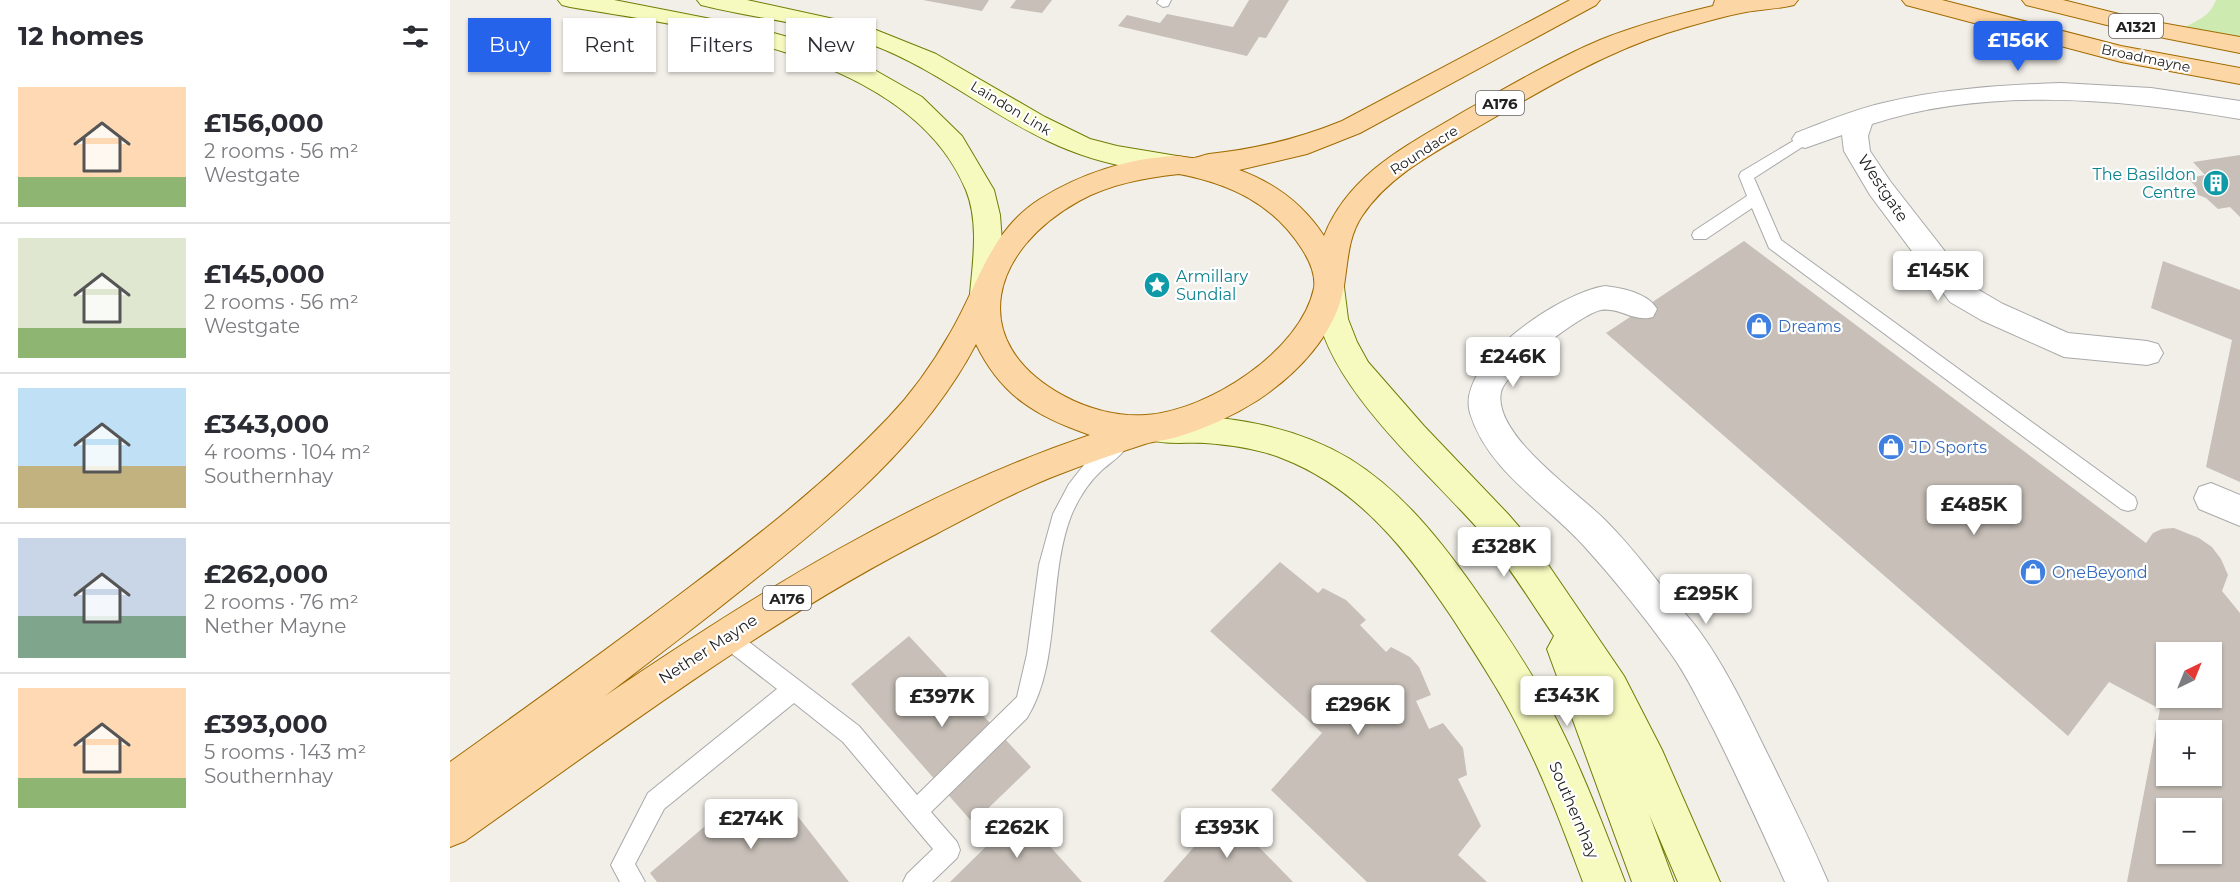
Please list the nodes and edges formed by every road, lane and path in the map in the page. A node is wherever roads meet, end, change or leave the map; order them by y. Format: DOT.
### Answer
graph roads {
  1 [pos="570,0"];
  2 [pos="709,0"];
  3 [pos="1588,0"];
  4 [pos="1702,0"];
  5 [pos="1786,0"];
  6 [pos="1914,0"];
  7 [pos="2034,0"];
  8 [pos="622,4"];
  9 [pos="1747,6"];
  10 [pos="2240,45"];
  11 [pos="2240,76"];
  12 [pos="2240,110"];
  13 [pos="1860,119"];
  14 [pos="1805,139"];
  15 [pos="1179,165"];
  16 [pos="1756,198"];
  17 [pos="1700,235"];
  18 [pos="1329,286"];
  19 [pos="985,294"];
  20 [pos="1642,309"];
  21 [pos="2147,353"];
  22 [pos="1147,429"];
  23 [pos="2128,503"];
  24 [pos="1521,555"];
  25 [pos="725,636"];
  26 [pos="793,690"];
  27 [pos="450,787"];
  28 [pos="916,811"];
  29 [pos="450,826"];
  30 [pos="633,882"];
  31 [pos="915,882"];
  32 [pos="1604,882"];
  33 [pos="1653,882"];
  34 [pos="1699,882"];
  35 [pos="1807,882"];
  1 -- 8 [label="main road"];
  2 -- 15 [label="main road, Laindon Link"];
  3 -- 15 [label="main road, A176"];
  4 -- 9 [label="main road, A176"];
  5 -- 9 [label="main road, A176"];
  6 -- 11 [label="main road, Broadmayne / A1321"];
  7 -- 10 [label="main road, Broadmayne / A1321"];
  8 -- 19 [label="main road"];
  9 -- 18 [label="main road, Roundacre / A176"];
  12 -- 13 [label="street"];
  13 -- 14 [label="street"];
  13 -- 21 [label="street, Westgate"];
  14 -- 16 [label="lane"];
  15 -- 18 [label="main road, A176"];
  15 -- 19 [label="main road, A176"];
  16 -- 17 [label="lane"];
  16 -- 23 [label="lane"];
  18 -- 22 [label="main road, A176"];
  18 -- 24 [label="main road"];
  19 -- 22 [label="main road, A176"];
  19 -- 27 [label="main road, A176"];
  20 -- 35 [label="street"];
  22 -- 25 [label="main road, Nether Mayne / A176"];
  22 -- 28 [label="lane"];
  22 -- 32 [label="main road, Southernhay"];
  24 -- 33 [label="main road"];
  24 -- 34 [label="main road"];
  25 -- 26 [label="lane"];
  25 -- 29 [label="main road, Nether Mayne / A176"];
  26 -- 28 [label="lane"];
  26 -- 30 [label="lane"];
  28 -- 31 [label="lane"];
}
